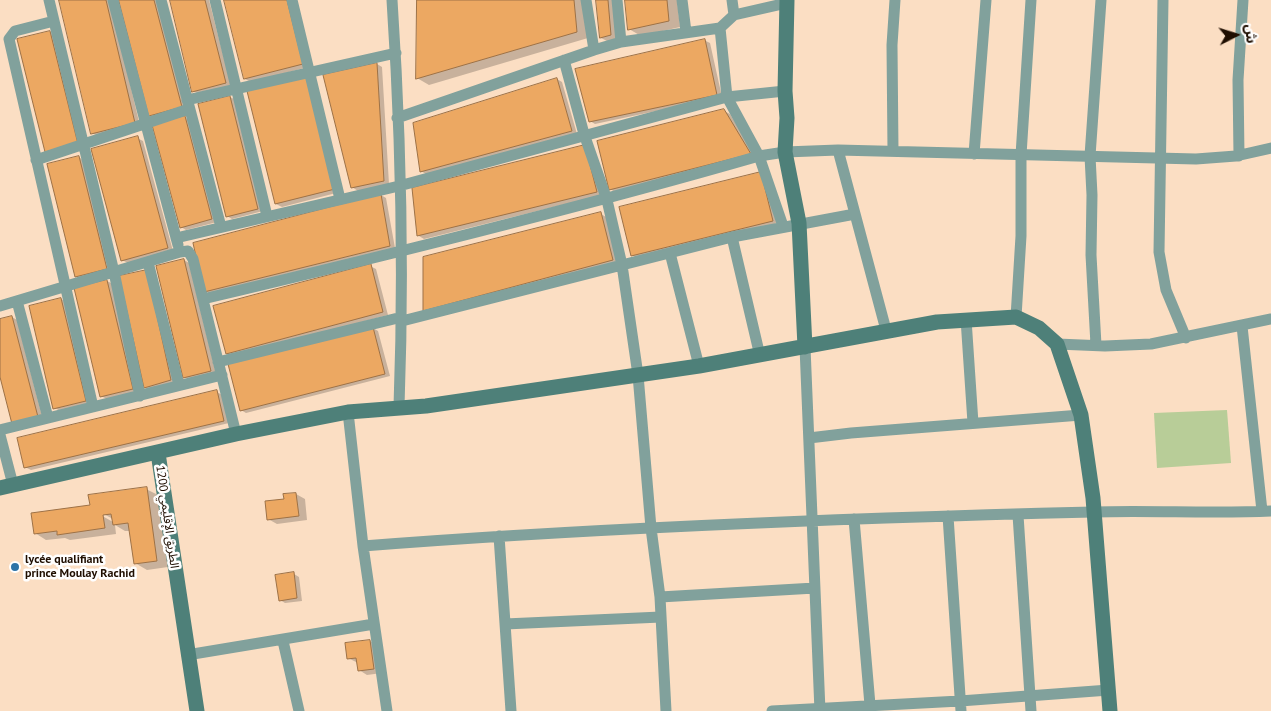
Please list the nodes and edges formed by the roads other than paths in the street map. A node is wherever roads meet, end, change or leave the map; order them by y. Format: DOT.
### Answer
graph roads {
  1 [pos="49,0"];
  2 [pos="112,0"];
  3 [pos="161,0"];
  4 [pos="215,0"];
  5 [pos="292,0"];
  6 [pos="392,0"];
  7 [pos="586,0"];
  8 [pos="617,0"];
  9 [pos="682,0"];
  10 [pos="732,0"];
  11 [pos="895,0"];
  12 [pos="986,0"];
  13 [pos="1031,0"];
  14 [pos="1101,0"];
  15 [pos="1163,0"];
  16 [pos="1243,0"];
  17 [pos="787,2"];
  18 [pos="734,15"];
  19 [pos="54,21"];
  20 [pos="720,28"];
  21 [pos="686,32"];
  22 [pos="621,42"];
  23 [pos="594,50"];
  24 [pos="396,53"];
  25 [pos="564,60"];
  26 [pos="309,71"];
  27 [pos="236,88"];
  28 [pos="785,91"];
  29 [pos="727,97"];
  30 [pos="188,104"];
  31 [pos="397,118"];
  32 [pos="145,124"];
  33 [pos="584,134"];
  34 [pos="83,144"];
  35 [pos="1271,148"];
  36 [pos="838,150"];
  37 [pos="892,151"];
  38 [pos="785,152"];
  39 [pos="974,154"];
  40 [pos="1021,155"];
  41 [pos="759,156"];
  42 [pos="1090,156"];
  43 [pos="1239,156"];
  44 [pos="1160,158"];
  45 [pos="36,160"];
  46 [pos="399,186"];
  47 [pos="340,199"];
  48 [pos="608,200"];
  49 [pos="855,214"];
  50 [pos="267,216"];
  51 [pos="799,223"];
  52 [pos="783,226"];
  53 [pos="221,227"];
  54 [pos="732,237"];
  55 [pos="176,238"];
  56 [pos="180,252"];
  57 [pos="401,252"];
  58 [pos="670,253"];
  59 [pos="148,262"];
  60 [pos="622,265"];
  61 [pos="114,272"];
  62 [pos="67,286"];
  63 [pos="203,299"];
  64 [pos="17,301"];
  65 [pos="0,306"];
  66 [pos="1016,317"];
  67 [pos="402,319"];
  68 [pos="966,319"];
  69 [pos="1271,320"];
  70 [pos="1242,326"];
  71 [pos="886,330"];
  72 [pos="1186,338"];
  73 [pos="1057,344"];
  74 [pos="1096,345"];
  75 [pos="805,347"];
  76 [pos="760,356"];
  77 [pos="218,362"];
  78 [pos="699,366"];
  79 [pos="222,375"];
  80 [pos="638,375"];
  81 [pos="179,385"];
  82 [pos="140,396"];
  83 [pos="94,407"];
  84 [pos="399,407"];
  85 [pos="348,412"];
  86 [pos="1081,415"];
  87 [pos="48,418"];
  88 [pos="973,423"];
  89 [pos="0,430"];
  90 [pos="0,434"];
  91 [pos="236,434"];
  92 [pos="809,438"];
  93 [pos="158,453"];
  94 [pos="7,487"];
  95 [pos="1266,511"];
  96 [pos="1094,512"];
  97 [pos="1018,515"];
  98 [pos="948,516"];
  99 [pos="854,519"];
  100 [pos="812,521"];
  101 [pos="651,528"];
  102 [pos="499,536"];
  103 [pos="363,546"];
  104 [pos="815,588"];
  105 [pos="660,598"];
  106 [pos="661,617"];
  107 [pos="374,624"];
  108 [pos="505,624"];
  109 [pos="282,641"];
  110 [pos="187,655"];
  111 [pos="1110,690"];
  112 [pos="1030,695"];
  113 [pos="870,705"];
  114 [pos="960,706"];
  115 [pos="820,710"];
  116 [pos="197,711"];
  117 [pos="299,711"];
  118 [pos="388,711"];
  119 [pos="511,711"];
  120 [pos="666,711"];
  121 [pos="772,711"];
  122 [pos="1031,711"];
  123 [pos="1110,711"];
  1 -- 19 [label="street"];
  2 -- 32 [label="street"];
  3 -- 30 [label="street"];
  4 -- 27 [label="street"];
  5 -- 26 [label="street"];
  6 -- 24 [label="street"];
  7 -- 23 [label="street"];
  8 -- 22 [label="street"];
  9 -- 21 [label="street"];
  10 -- 18 [label="street"];
  11 -- 37 [label="street"];
  12 -- 39 [label="street"];
  13 -- 40 [label="street"];
  14 -- 42 [label="street"];
  15 -- 44 [label="street"];
  16 -- 43 [label="street"];
  17 -- 18 [label="street"];
  17 -- 28 [label="street"];
  18 -- 20 [label="street"];
  19 -- 34 [label="street"];
  19 -- 45 [label="street"];
  20 -- 21 [label="street"];
  20 -- 29 [label="street"];
  21 -- 22 [label="street"];
  22 -- 23 [label="street"];
  23 -- 25 [label="street"];
  24 -- 26 [label="street"];
  24 -- 31 [label="street"];
  25 -- 31 [label="street"];
  25 -- 33 [label="street"];
  26 -- 27 [label="street"];
  26 -- 47 [label="street"];
  27 -- 30 [label="street"];
  27 -- 50 [label="street"];
  28 -- 29 [label="street"];
  28 -- 38 [label="street"];
  29 -- 33 [label="street"];
  29 -- 41 [label="street"];
  30 -- 32 [label="street"];
  30 -- 53 [label="street"];
  31 -- 46 [label="street"];
  32 -- 34 [label="street"];
  32 -- 55 [label="street"];
  33 -- 46 [label="street"];
  33 -- 48 [label="street"];
  34 -- 45 [label="street"];
  34 -- 61 [label="street"];
  35 -- 43 [label="street"];
  36 -- 37 [label="street"];
  36 -- 38 [label="street"];
  36 -- 49 [label="street"];
  37 -- 39 [label="street"];
  38 -- 41 [label="street"];
  38 -- 51 [label="street"];
  39 -- 40 [label="street"];
  40 -- 42 [label="street"];
  40 -- 66 [label="street"];
  41 -- 48 [label="street"];
  41 -- 52 [label="street"];
  42 -- 44 [label="street"];
  42 -- 74 [label="street"];
  43 -- 44 [label="street"];
  44 -- 72 [label="street"];
  45 -- 62 [label="street"];
  46 -- 47 [label="street"];
  46 -- 57 [label="street"];
  47 -- 50 [label="street"];
  48 -- 57 [label="street"];
  48 -- 60 [label="street"];
  49 -- 51 [label="street"];
  49 -- 71 [label="street"];
  50 -- 53 [label="street"];
  51 -- 52 [label="street"];
  51 -- 75 [label="street"];
  52 -- 54 [label="street"];
  53 -- 55 [label="street"];
  54 -- 58 [label="street"];
  54 -- 76 [label="street"];
  55 -- 56 [label="street"];
  56 -- 59 [label="street"];
  56 -- 63 [label="street"];
  57 -- 63 [label="street"];
  57 -- 67 [label="street"];
  58 -- 60 [label="street"];
  58 -- 78 [label="street"];
  59 -- 61 [label="street"];
  59 -- 81 [label="street"];
  60 -- 67 [label="street"];
  60 -- 80 [label="street"];
  61 -- 62 [label="street"];
  61 -- 82 [label="street"];
  62 -- 64 [label="street"];
  62 -- 83 [label="street"];
  63 -- 77 [label="street"];
  64 -- 65 [label="street"];
  64 -- 87 [label="street"];
  66 -- 68 [label="street"];
  66 -- 73 [label="street"];
  67 -- 77 [label="street"];
  67 -- 84 [label="street"];
  68 -- 71 [label="street"];
  68 -- 88 [label="street"];
  69 -- 70 [label="street"];
  70 -- 72 [label="street"];
  70 -- 95 [label="street"];
  71 -- 75 [label="street"];
  72 -- 74 [label="street"];
  73 -- 74 [label="street"];
  73 -- 86 [label="street"];
  75 -- 76 [label="street"];
  75 -- 92 [label="street"];
  76 -- 78 [label="street"];
  77 -- 79 [label="street"];
  78 -- 80 [label="street"];
  79 -- 81 [label="street"];
  79 -- 91 [label="street"];
  80 -- 84 [label="street"];
  80 -- 101 [label="street"];
  81 -- 82 [label="street"];
  82 -- 83 [label="street"];
  83 -- 87 [label="street"];
  84 -- 85 [label="street"];
  85 -- 91 [label="street"];
  85 -- 103 [label="street"];
  86 -- 88 [label="street"];
  86 -- 96 [label="street"];
  87 -- 89 [label="street"];
  88 -- 92 [label="street"];
  90 -- 94 [label="street"];
  91 -- 93 [label="street"];
  92 -- 100 [label="street"];
  93 -- 94 [label="street, الطريق الإقليمي 1200"];
  93 -- 110 [label="street, الطريق الإقليمي 1200"];
  95 -- 96 [label="street"];
  96 -- 97 [label="street"];
  96 -- 111 [label="street"];
  97 -- 98 [label="street"];
  97 -- 112 [label="street"];
  98 -- 99 [label="street"];
  98 -- 114 [label="street"];
  99 -- 100 [label="street"];
  99 -- 113 [label="street"];
  100 -- 101 [label="street"];
  100 -- 104 [label="street"];
  101 -- 102 [label="street"];
  101 -- 105 [label="street"];
  102 -- 103 [label="street"];
  102 -- 108 [label="street"];
  103 -- 107 [label="street"];
  104 -- 105 [label="street"];
  104 -- 115 [label="street"];
  105 -- 106 [label="street"];
  106 -- 108 [label="street"];
  106 -- 120 [label="street"];
  107 -- 109 [label="street"];
  107 -- 118 [label="street"];
  108 -- 119 [label="street"];
  109 -- 110 [label="street"];
  109 -- 117 [label="street"];
  110 -- 116 [label="street, الطريق الإقليمي 1200"];
  111 -- 112 [label="street"];
  111 -- 123 [label="street"];
  112 -- 114 [label="street"];
  112 -- 122 [label="street"];
  113 -- 114 [label="street"];
  113 -- 115 [label="street"];
  115 -- 121 [label="street"];
}
